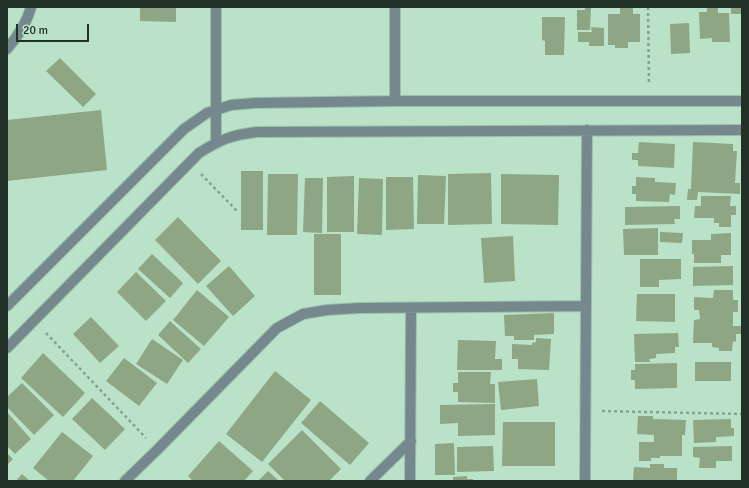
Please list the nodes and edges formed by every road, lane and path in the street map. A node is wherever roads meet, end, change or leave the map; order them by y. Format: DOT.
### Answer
graph roads {
  1 [pos="31,7"];
  2 [pos="216,7"];
  3 [pos="395,7"];
  4 [pos="648,7"];
  5 [pos="7,49"];
  6 [pos="649,101"];
  7 [pos="742,101"];
  8 [pos="395,102"];
  9 [pos="216,111"];
  10 [pos="587,130"];
  11 [pos="742,130"];
  12 [pos="216,142"];
  13 [pos="189,163"];
  14 [pos="238,212"];
  15 [pos="7,306"];
  16 [pos="586,306"];
  17 [pos="411,308"];
  18 [pos="35,321"];
  19 [pos="7,348"];
  20 [pos="586,411"];
  21 [pos="742,414"];
  22 [pos="410,441"];
  23 [pos="157,450"];
  24 [pos="125,481"];
  25 [pos="370,481"];
  26 [pos="410,481"];
  27 [pos="585,481"];
  1 -- 5 [label="street"];
  2 -- 9 [label="street"];
  3 -- 8 [label="street"];
  4 -- 6 [label="path"];
  6 -- 7 [label="street"];
  6 -- 8 [label="street"];
  8 -- 9 [label="street"];
  9 -- 12 [label="street"];
  9 -- 15 [label="street"];
  10 -- 11 [label="street"];
  10 -- 12 [label="street"];
  10 -- 16 [label="street"];
  12 -- 13 [label="street"];
  13 -- 14 [label="path"];
  13 -- 18 [label="street"];
  16 -- 17 [label="street"];
  16 -- 20 [label="street"];
  17 -- 22 [label="street"];
  17 -- 23 [label="street"];
  18 -- 19 [label="street"];
  18 -- 23 [label="path"];
  20 -- 21 [label="path"];
  20 -- 27 [label="street"];
  22 -- 25 [label="street"];
  22 -- 26 [label="street"];
  23 -- 24 [label="street"];
}
